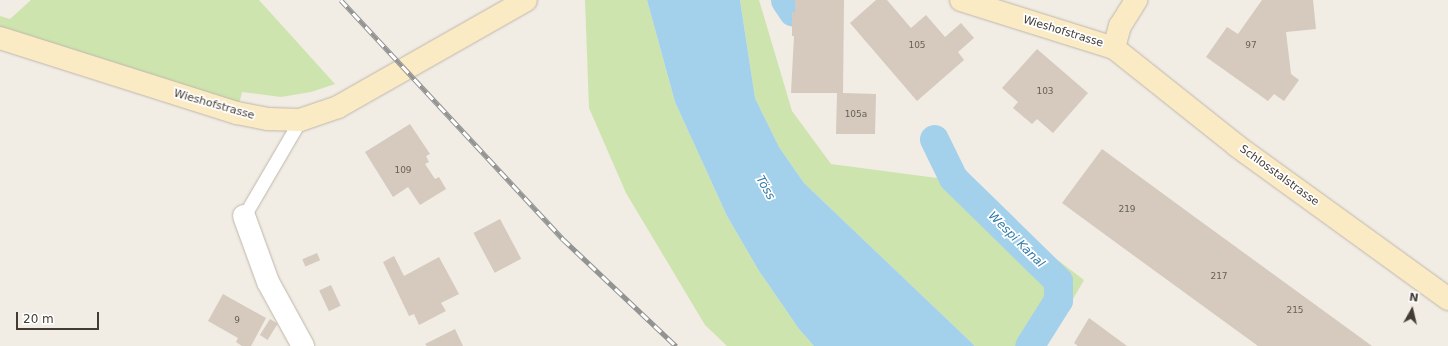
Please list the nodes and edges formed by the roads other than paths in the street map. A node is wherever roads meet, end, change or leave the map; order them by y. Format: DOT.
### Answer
graph roads {
  1 [pos="526,0"];
  2 [pos="961,0"];
  3 [pos="1136,0"];
  4 [pos="0,38"];
  5 [pos="1114,48"];
  6 [pos="300,120"];
  7 [pos="244,216"];
  8 [pos="1448,299"];
  9 [pos="303,346"];
  1 -- 6 [label="street, Wieshofstrasse"];
  2 -- 5 [label="street, Wieshofstrasse"];
  3 -- 5 [label="street, Wieshofstrasse"];
  4 -- 6 [label="street, Wieshofstrasse"];
  5 -- 8 [label="street, Schlosstalstrasse"];
  6 -- 7 [label="lane"];
  7 -- 9 [label="street"];
}
